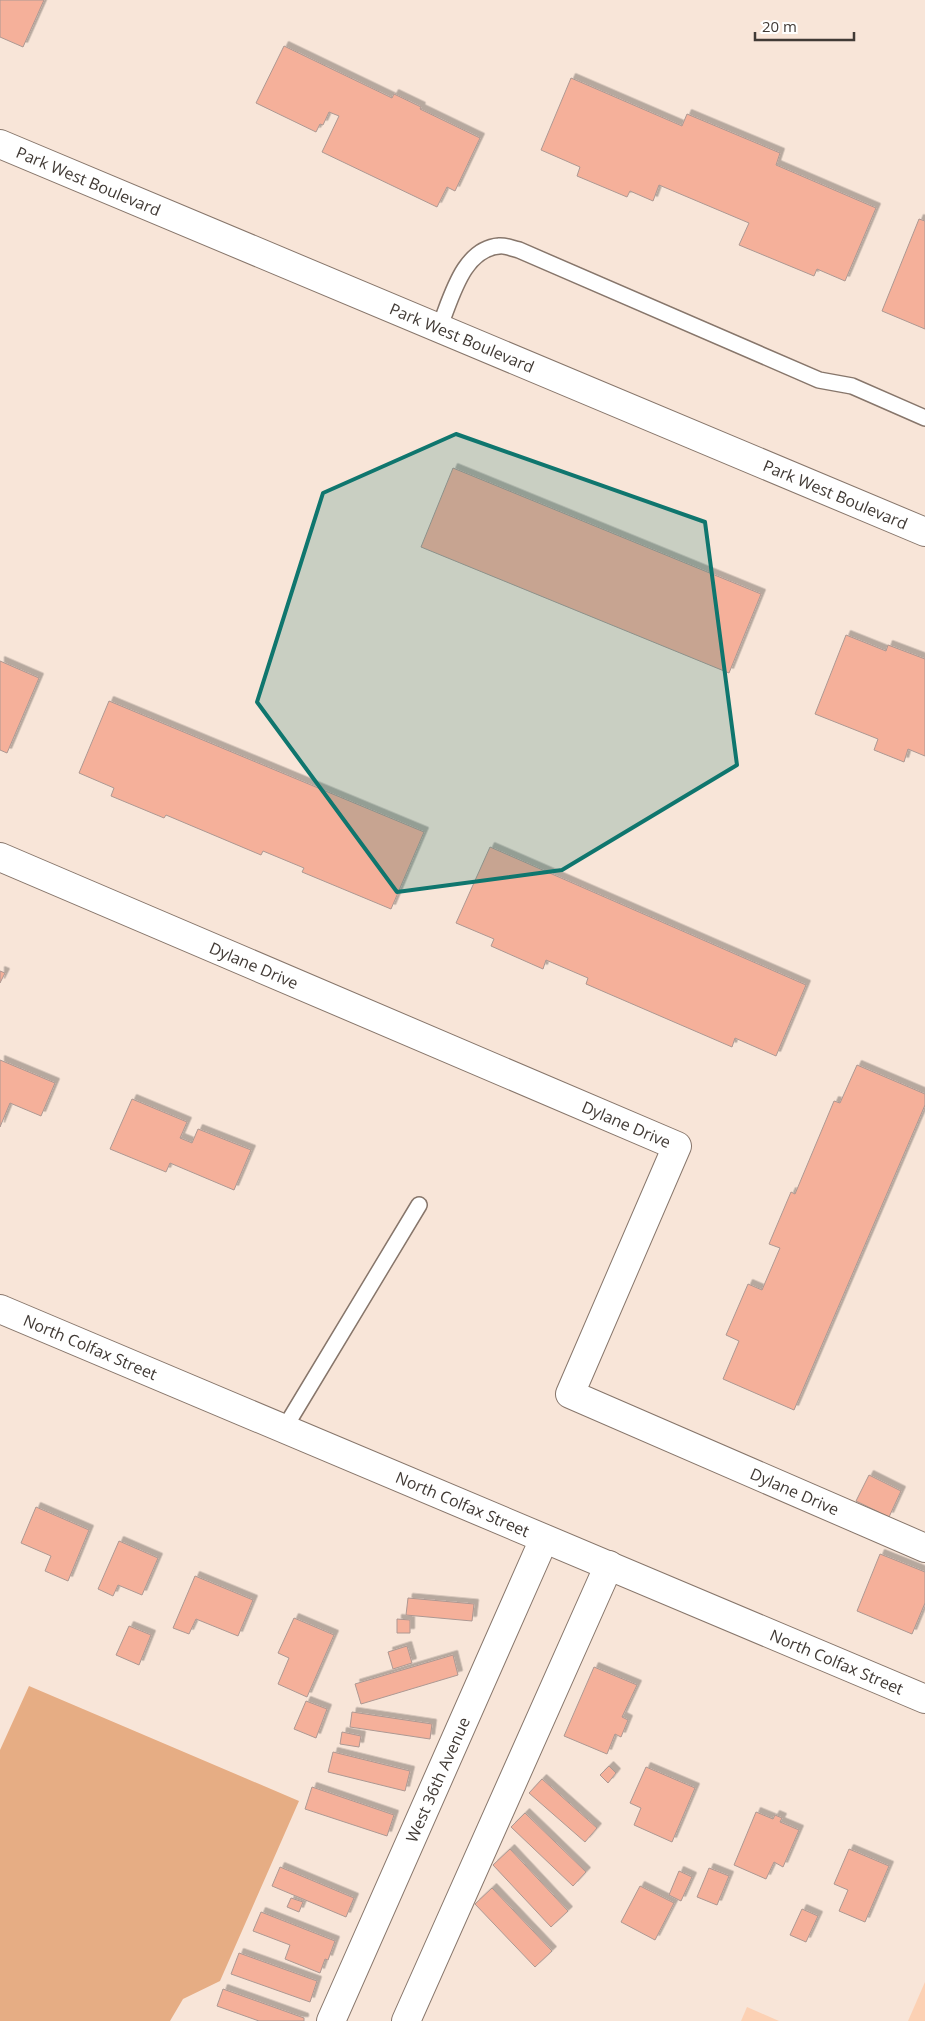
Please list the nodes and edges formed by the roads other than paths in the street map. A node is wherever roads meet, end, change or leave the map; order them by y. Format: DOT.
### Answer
graph roads {
  1 [pos="0,144"];
  2 [pos="439,328"];
  3 [pos="925,418"];
  4 [pos="925,532"];
  5 [pos="0,857"];
  6 [pos="420,1205"];
  7 [pos="0,1309"];
  8 [pos="284,1429"];
  9 [pos="544,1539"];
  10 [pos="925,1548"];
  11 [pos="609,1565"];
  12 [pos="925,1699"];
  13 [pos="331,2021"];
  14 [pos="406,2021"];
  1 -- 2 [label="street, Park West Boulevard"];
  2 -- 3 [label="lane"];
  2 -- 4 [label="street, Park West Boulevard"];
  5 -- 10 [label="street, Dylane Drive"];
  6 -- 8 [label="lane"];
  7 -- 8 [label="street, North Colfax Street"];
  8 -- 9 [label="street, North Colfax Street"];
  9 -- 11 [label="street, North Colfax Street"];
  9 -- 13 [label="street, West 36th Avenue"];
  11 -- 12 [label="street, North Colfax Street"];
  11 -- 14 [label="street"];
}
